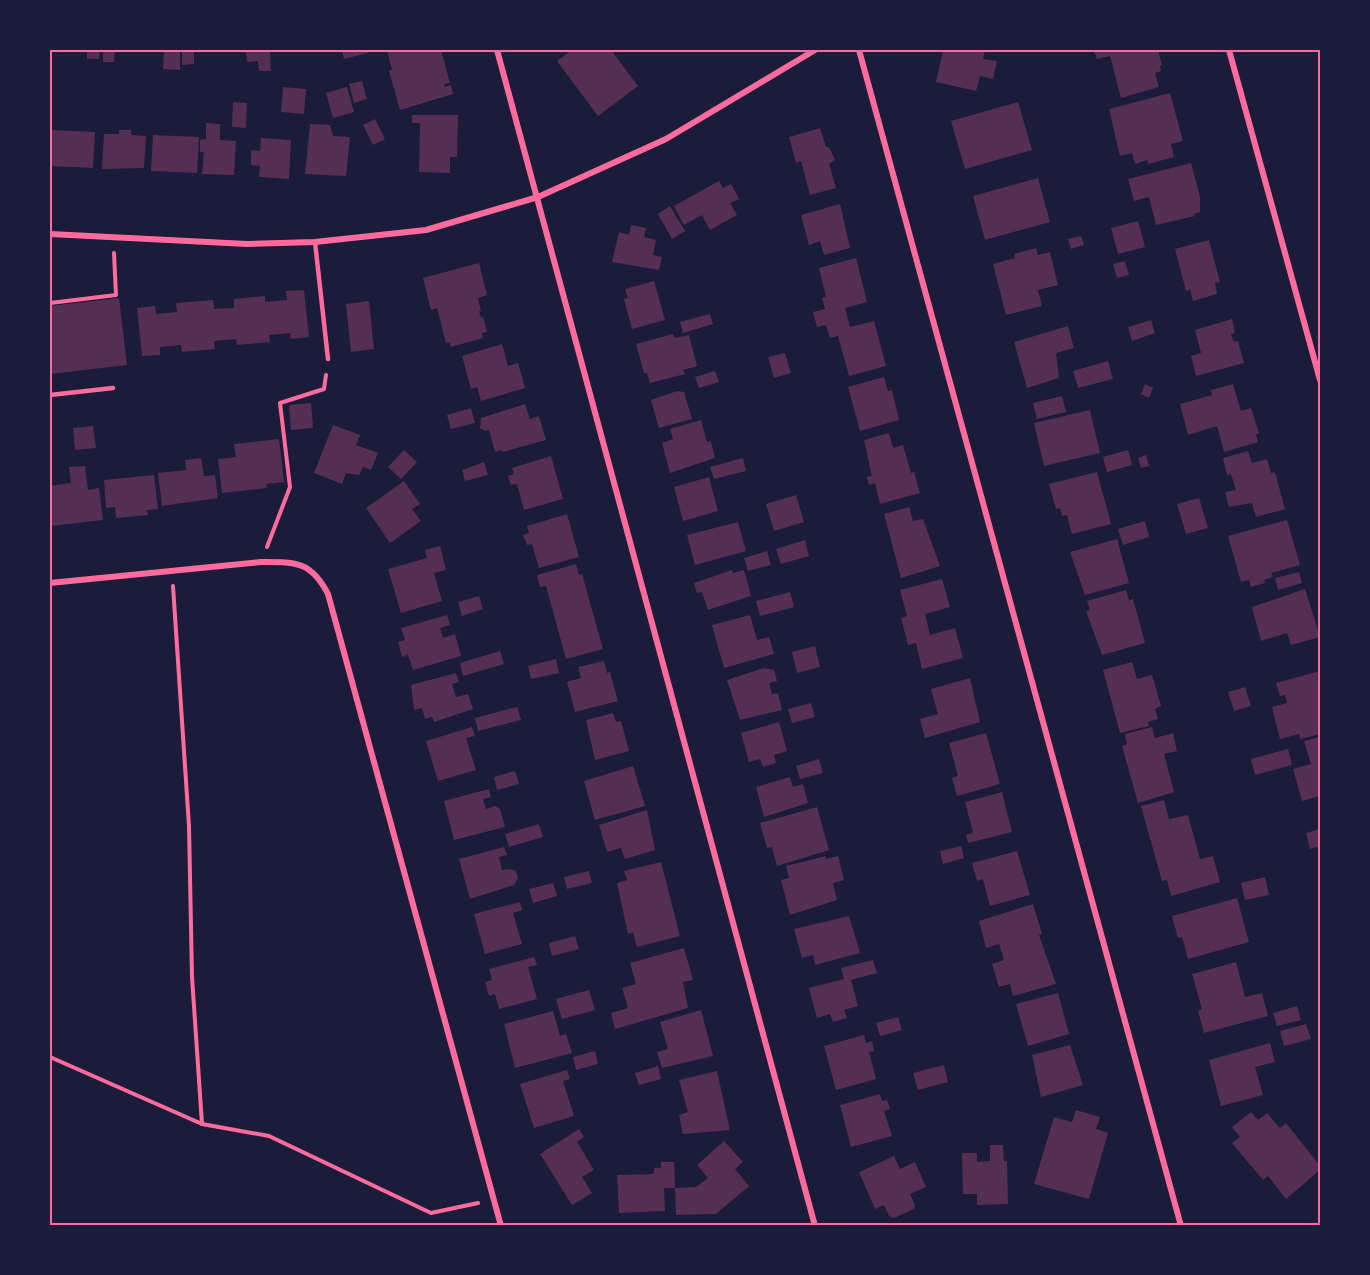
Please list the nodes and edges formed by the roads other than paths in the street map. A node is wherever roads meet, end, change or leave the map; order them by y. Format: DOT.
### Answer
graph roads {
  1 [pos="496,50"];
  2 [pos="815,50"];
  3 [pos="859,50"];
  4 [pos="1229,50"];
  5 [pos="538,197"];
  6 [pos="50,234"];
  7 [pos="315,242"];
  8 [pos="327,359"];
  9 [pos="1320,380"];
  10 [pos="113,388"];
  11 [pos="50,395"];
  12 [pos="50,583"];
  13 [pos="501,1226"];
  14 [pos="814,1226"];
  15 [pos="1181,1226"];
  1 -- 5 [label="street"];
  2 -- 5 [label="street"];
  3 -- 15 [label="street"];
  4 -- 9 [label="street"];
  5 -- 7 [label="street"];
  5 -- 14 [label="street"];
  6 -- 7 [label="street"];
  7 -- 8 [label="lane"];
  10 -- 11 [label="lane"];
  12 -- 13 [label="street"];
}
